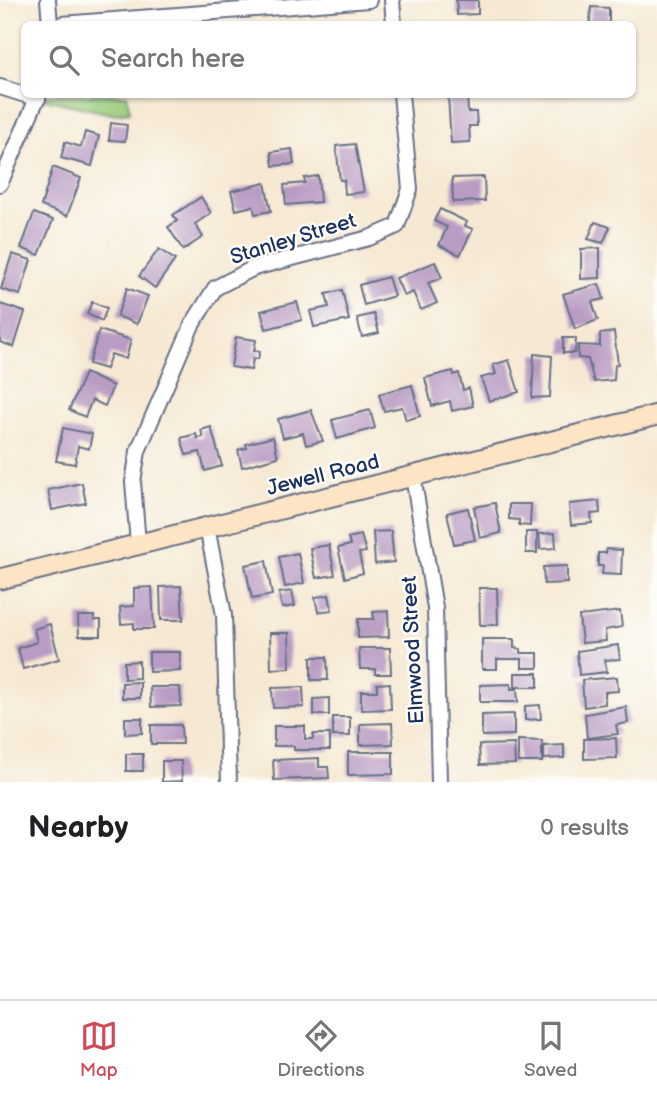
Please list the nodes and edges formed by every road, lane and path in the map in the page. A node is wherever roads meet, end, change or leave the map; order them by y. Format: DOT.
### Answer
graph roads {
  1 [pos="48,0"];
  2 [pos="369,0"];
  3 [pos="392,0"];
  4 [pos="50,21"];
  5 [pos="100,21"];
  6 [pos="394,21"];
  7 [pos="0,88"];
  8 [pos="21,93"];
  9 [pos="38,98"];
  10 [pos="401,98"];
  11 [pos="0,184"];
  12 [pos="657,415"];
  13 [pos="413,477"];
  14 [pos="207,527"];
  15 [pos="138,544"];
  16 [pos="0,579"];
  17 [pos="229,782"];
  18 [pos="439,782"];
  1 -- 4 [label="street"];
  2 -- 5 [label="street"];
  3 -- 6 [label="street"];
  7 -- 8 [label="street"];
  9 -- 11 [label="street"];
  10 -- 15 [label="street, Stanley Street"];
  12 -- 13 [label="street, Jewell Road"];
  13 -- 14 [label="street, Jewell Road"];
  13 -- 18 [label="street, Elmwood Street"];
  14 -- 15 [label="street, Jewell Road"];
  14 -- 17 [label="street"];
  15 -- 16 [label="street, Jewell Road"];
}
